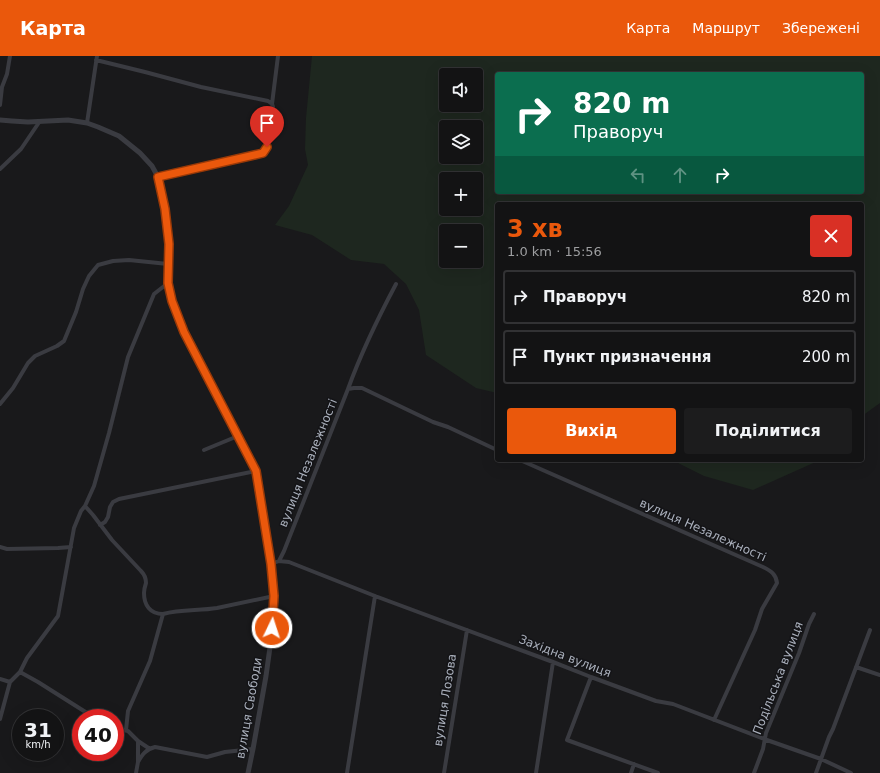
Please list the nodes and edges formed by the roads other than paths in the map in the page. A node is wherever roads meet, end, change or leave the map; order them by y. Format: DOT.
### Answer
graph roads {
  1 [pos="10,56"];
  2 [pos="278,56"];
  3 [pos="96,58"];
  4 [pos="272,104"];
  5 [pos="0,105"];
  6 [pos="0,120"];
  7 [pos="40,121"];
  8 [pos="87,123"];
  9 [pos="0,169"];
  10 [pos="158,177"];
  11 [pos="168,264"];
  12 [pos="168,283"];
  13 [pos="396,284"];
  14 [pos="348,389"];
  15 [pos="0,404"];
  16 [pos="238,436"];
  17 [pos="495,449"];
  18 [pos="204,450"];
  19 [pos="525,462"];
  20 [pos="256,471"];
  21 [pos="85,506"];
  22 [pos="100,525"];
  23 [pos="0,547"];
  24 [pos="71,547"];
  25 [pos="279,562"];
  26 [pos="271,564"];
  27 [pos="274,596"];
  28 [pos="375,596"];
  29 [pos="163,614"];
  30 [pos="814,614"];
  31 [pos="467,630"];
  32 [pos="870,630"];
  33 [pos="553,662"];
  34 [pos="856,667"];
  35 [pos="20,672"];
  36 [pos="880,675"];
  37 [pos="591,677"];
  38 [pos="0,679"];
  39 [pos="10,682"];
  40 [pos="81,709"];
  41 [pos="0,719"];
  42 [pos="714,720"];
  43 [pos="126,730"];
  44 [pos="764,739"];
  45 [pos="138,741"];
  46 [pos="150,749"];
  47 [pos="253,749"];
  48 [pos="821,758"];
  49 [pos="138,762"];
  50 [pos="634,764"];
  51 [pos="136,773"];
  52 [pos="248,773"];
  53 [pos="347,773"];
  54 [pos="444,773"];
  55 [pos="536,773"];
  56 [pos="631,773"];
  57 [pos="658,773"];
  58 [pos="754,773"];
  59 [pos="816,773"];
  60 [pos="851,773"];
  1 -- 5 [label="street"];
  2 -- 4 [label="street"];
  3 -- 4 [label="street"];
  3 -- 8 [label="street"];
  4 -- 10 [label="street"];
  6 -- 7 [label="street, вулиця Свободи"];
  7 -- 8 [label="street, вулиця Свободи"];
  7 -- 9 [label="street"];
  8 -- 10 [label="street, вулиця Свободи"];
  10 -- 11 [label="street, вулиця Свободи"];
  11 -- 12 [label="street, вулиця Свободи"];
  11 -- 15 [label="street"];
  12 -- 16 [label="street, вулиця Свободи"];
  12 -- 21 [label="street"];
  13 -- 14 [label="street"];
  14 -- 17 [label="street, вулиця Незалежності"];
  14 -- 25 [label="street, вулиця Незалежності"];
  16 -- 18 [label="street"];
  16 -- 20 [label="street, вулиця Свободи"];
  19 -- 42 [label="street, вулиця Незалежності"];
  20 -- 22 [label="street"];
  20 -- 26 [label="street, вулиця Свободи"];
  21 -- 22 [label="street"];
  21 -- 24 [label="street"];
  22 -- 29 [label="street"];
  23 -- 24 [label="street"];
  24 -- 35 [label="street"];
  25 -- 26 [label="street, Західна вулиця"];
  25 -- 28 [label="street, Західна вулиця"];
  26 -- 27 [label="street, вулиця Свободи"];
  27 -- 29 [label="street"];
  27 -- 47 [label="street, вулиця Свободи"];
  28 -- 31 [label="street, Західна вулиця"];
  28 -- 53 [label="street"];
  29 -- 43 [label="street"];
  30 -- 44 [label="street, Подільська вулиця"];
  31 -- 33 [label="street, Західна вулиця"];
  31 -- 54 [label="street, вулиця Лозова"];
  32 -- 34 [label="street"];
  33 -- 37 [label="street, Західна вулиця"];
  33 -- 55 [label="street"];
  34 -- 36 [label="street"];
  34 -- 48 [label="street"];
  35 -- 39 [label="street"];
  35 -- 40 [label="street"];
  37 -- 42 [label="street, Західна вулиця"];
  37 -- 50 [label="street"];
  38 -- 39 [label="street"];
  39 -- 41 [label="street"];
  42 -- 44 [label="street, Західна вулиця"];
  43 -- 45 [label="street"];
  44 -- 48 [label="street, Західна вулиця"];
  44 -- 58 [label="street, Подільська вулиця"];
  45 -- 46 [label="street"];
  45 -- 49 [label="street"];
  46 -- 47 [label="street"];
  46 -- 49 [label="street"];
  47 -- 52 [label="street, вулиця Свободи"];
  48 -- 59 [label="street"];
  48 -- 60 [label="street, Західна вулиця"];
  49 -- 51 [label="street"];
  50 -- 56 [label="street"];
  50 -- 57 [label="street"];
}
